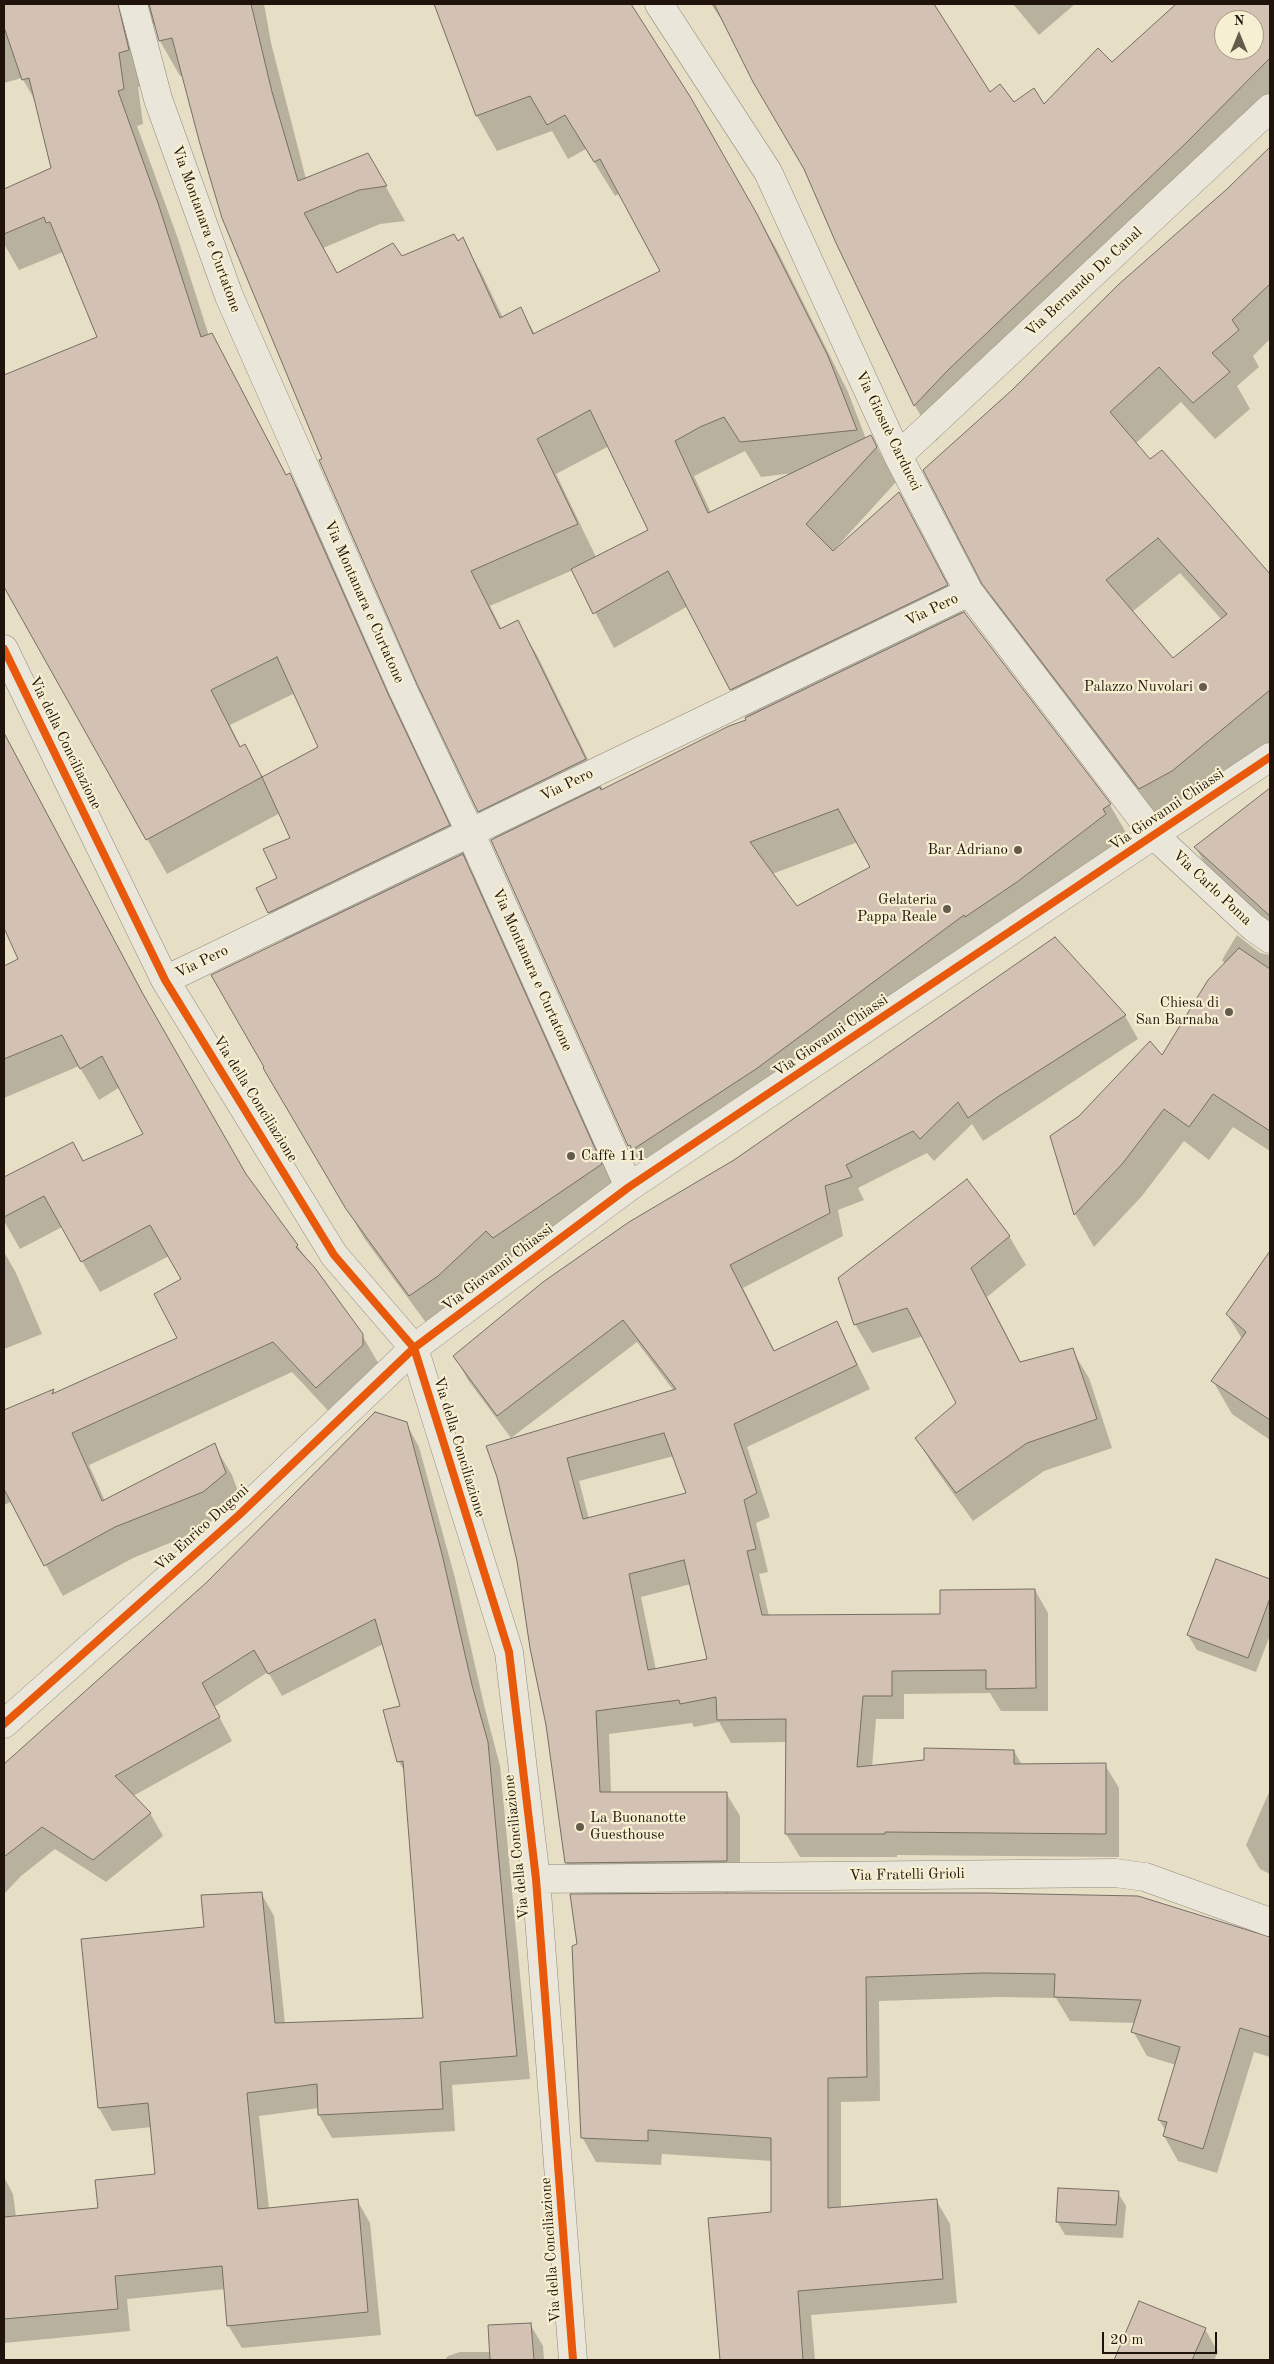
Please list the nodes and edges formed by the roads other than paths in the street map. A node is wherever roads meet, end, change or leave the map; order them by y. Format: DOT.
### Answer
graph roads {
  1 [pos="133,4"];
  2 [pos="658,4"];
  3 [pos="1270,108"];
  4 [pos="898,456"];
  5 [pos="969,592"];
  6 [pos="4,649"];
  7 [pos="1270,757"];
  8 [pos="470,832"];
  9 [pos="1155,836"];
  10 [pos="1270,939"];
  11 [pos="165,980"];
  12 [pos="629,1187"];
  13 [pos="414,1348"];
  14 [pos="4,1724"];
  15 [pos="536,1879"];
  16 [pos="1270,1922"];
  17 [pos="573,2360"];
  1 -- 8 [label="street, Via Montanara e Curtatone"];
  2 -- 4 [label="street, Via Giosuè Carducci"];
  3 -- 4 [label="street, Via Bernando De Canal"];
  4 -- 5 [label="street, Via Giosuè Carducci"];
  5 -- 8 [label="street, Via Pero"];
  5 -- 9 [label="street, Via Giosuè Carducci"];
  6 -- 11 [label="street, Via della Conciliazione"];
  7 -- 9 [label="street, Via Giovanni Chiassi"];
  8 -- 11 [label="street, Via Pero"];
  8 -- 12 [label="street, Via Montanara e Curtatone"];
  9 -- 10 [label="street, Via Carlo Poma"];
  9 -- 12 [label="street, Via Giovanni Chiassi"];
  11 -- 13 [label="street, Via della Conciliazione"];
  12 -- 13 [label="street, Via Giovanni Chiassi"];
  13 -- 14 [label="street, Via Enrico Dugoni"];
  13 -- 15 [label="street, Via della Conciliazione"];
  15 -- 16 [label="street, Via Fratelli Grioli"];
  15 -- 17 [label="street, Via della Conciliazione"];
}
